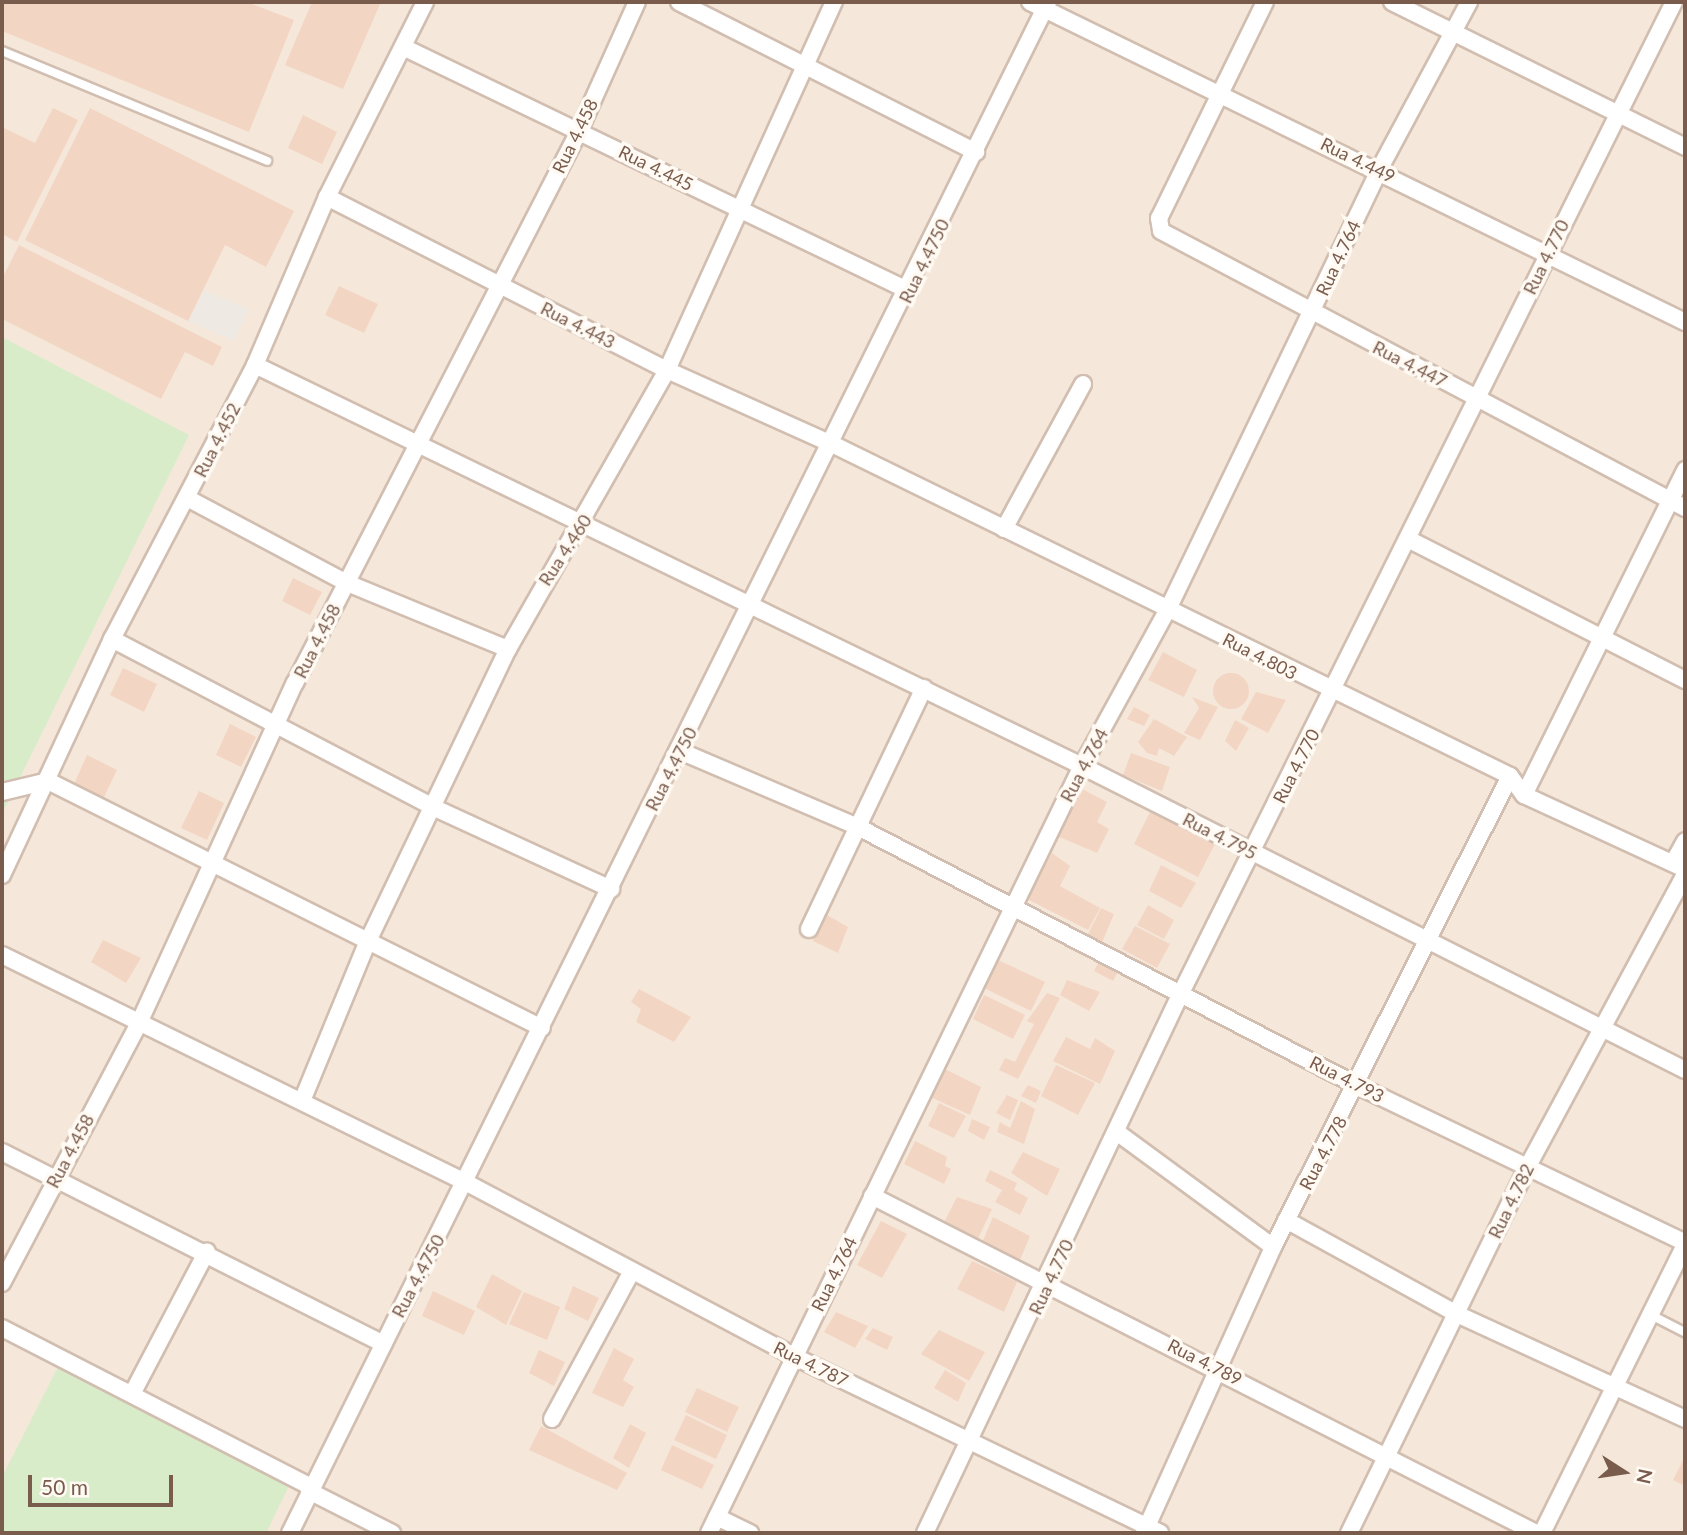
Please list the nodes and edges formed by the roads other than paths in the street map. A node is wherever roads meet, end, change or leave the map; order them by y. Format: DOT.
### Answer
graph roads {
  1 [pos="425,2"];
  2 [pos="637,2"];
  3 [pos="678,2"];
  4 [pos="835,2"];
  5 [pos="1265,2"];
  6 [pos="1392,2"];
  7 [pos="1469,2"];
  8 [pos="1674,2"];
  9 [pos="1040,4"];
  10 [pos="1454,32"];
  11 [pos="403,47"];
  12 [pos="2,51"];
  13 [pos="804,65"];
  14 [pos="1218,94"];
  15 [pos="1615,113"];
  16 [pos="579,131"];
  17 [pos="1685,147"];
  18 [pos="976,152"];
  19 [pos="267,161"];
  20 [pos="1379,170"];
  21 [pos="327,197"];
  22 [pos="738,208"];
  23 [pos="1547,255"];
  24 [pos="499,285"];
  25 [pos="909,291"];
  26 [pos="1311,314"];
  27 [pos="1685,322"];
  28 [pos="255,365"];
  29 [pos="667,370"];
  30 [pos="1083,384"];
  31 [pos="1477,398"];
  32 [pos="418,443"];
  33 [pos="832,444"];
  34 [pos="1685,470"];
  35 [pos="187,498"];
  36 [pos="1678,505"];
  37 [pos="585,522"];
  38 [pos="1004,529"];
  39 [pos="1408,539"];
  40 [pos="347,583"];
  41 [pos="753,605"];
  42 [pos="1168,609"];
  43 [pos="112,639"];
  44 [pos="1604,643"];
  45 [pos="508,649"];
  46 [pos="1685,680"];
  47 [pos="924,688"];
  48 [pos="1333,693"];
  49 [pos="278,723"];
  50 [pos="680,751"];
  51 [pos="1082,766"];
  52 [pos="1510,776"];
  53 [pos="48,781"];
  54 [pos="2,792"];
  55 [pos="1524,794"];
  56 [pos="435,808"];
  57 [pos="858,827"];
  58 [pos="1685,841"];
  59 [pos="1253,853"];
  60 [pos="209,865"];
  61 [pos="1679,866"];
  62 [pos="2,875"];
  63 [pos="1685,875"];
  64 [pos="611,889"];
  65 [pos="1013,906"];
  66 [pos="809,929"];
  67 [pos="367,943"];
  68 [pos="1430,943"];
  69 [pos="2,955"];
  70 [pos="1181,992"];
  71 [pos="139,1023"];
  72 [pos="542,1028"];
  73 [pos="1600,1028"];
  74 [pos="1685,1070"];
  75 [pos="1358,1086"];
  76 [pos="302,1101"];
  77 [pos="1118,1133"];
  78 [pos="2,1152"];
  79 [pos="1528,1166"];
  80 [pos="53,1180"];
  81 [pos="467,1183"];
  82 [pos="872,1195"];
  83 [pos="1286,1220"];
  84 [pos="1685,1244"];
  85 [pos="1273,1247"];
  86 [pos="207,1251"];
  87 [pos="632,1270"];
  88 [pos="1049,1282"];
  89 [pos="2,1283"];
  90 [pos="1457,1314"];
  91 [pos="1651,1315"];
  92 [pos="2,1328"];
  93 [pos="1685,1332"];
  94 [pos="383,1345"];
  95 [pos="795,1357"];
  96 [pos="1219,1369"];
  97 [pos="1615,1388"];
  98 [pos="132,1394"];
  99 [pos="552,1419"];
  100 [pos="1685,1419"];
  101 [pos="973,1441"];
  102 [pos="1388,1457"];
  103 [pos="310,1489"];
  104 [pos="717,1517"];
  105 [pos="1151,1531"];
  106 [pos="290,1533"];
  107 [pos="392,1533"];
  108 [pos="709,1533"];
  109 [pos="750,1533"];
  110 [pos="925,1533"];
  111 [pos="1349,1533"];
  112 [pos="1536,1533"];
  113 [pos="1542,1533"];
  1 -- 11 [label="street, Rua 4.452"];
  2 -- 16 [label="street, Rua 4.458"];
  3 -- 13 [label="street"];
  4 -- 13 [label="street, Rua 4.460"];
  5 -- 14 [label="street"];
  6 -- 10 [label="street"];
  7 -- 10 [label="street, Rua 4.764"];
  8 -- 15 [label="street, Rua 4.770"];
  9 -- 14 [label="street, Rua 4.449"];
  9 -- 18 [label="street, Rua 4.4750"];
  10 -- 15 [label="street"];
  10 -- 20 [label="street, Rua 4.764"];
  11 -- 16 [label="street, Rua 4.445"];
  11 -- 21 [label="street, Rua 4.452"];
  12 -- 19 [label="lane"];
  13 -- 18 [label="street"];
  13 -- 22 [label="street, Rua 4.460"];
  14 -- 20 [label="street, Rua 4.449"];
  14 -- 26 [label="street, Rua 4.447"];
  15 -- 17 [label="street"];
  15 -- 23 [label="street, Rua 4.770"];
  16 -- 22 [label="street, Rua 4.445"];
  16 -- 24 [label="street, Rua 4.458"];
  18 -- 25 [label="street, Rua 4.4750"];
  20 -- 23 [label="street, Rua 4.449"];
  20 -- 26 [label="street, Rua 4.764"];
  21 -- 24 [label="street, Rua 4.443"];
  21 -- 28 [label="street, Rua 4.452"];
  22 -- 25 [label="street, Rua 4.445"];
  22 -- 29 [label="street, Rua 4.460"];
  23 -- 27 [label="street, Rua 4.449"];
  23 -- 31 [label="street, Rua 4.770"];
  24 -- 29 [label="street, Rua 4.443"];
  24 -- 32 [label="street, Rua 4.458"];
  25 -- 33 [label="street, Rua 4.4750"];
  26 -- 31 [label="street, Rua 4.447"];
  26 -- 42 [label="street, Rua 4.764"];
  28 -- 32 [label="street, Rua 4.795"];
  28 -- 35 [label="street, Rua 4.452"];
  29 -- 33 [label="street, Rua 4.443"];
  29 -- 37 [label="street, Rua 4.460"];
  30 -- 38 [label="street"];
  31 -- 36 [label="street, Rua 4.447"];
  31 -- 39 [label="street, Rua 4.770"];
  32 -- 37 [label="street, Rua 4.795"];
  32 -- 40 [label="street, Rua 4.458"];
  33 -- 38 [label="street, Rua 4.803"];
  33 -- 41 [label="street, Rua 4.4750"];
  34 -- 36 [label="street"];
  35 -- 40 [label="street"];
  35 -- 43 [label="street, Rua 4.452"];
  36 -- 44 [label="street"];
  37 -- 41 [label="street, Rua 4.795"];
  37 -- 45 [label="street, Rua 4.460"];
  38 -- 42 [label="street, Rua 4.803"];
  39 -- 44 [label="street"];
  39 -- 48 [label="street, Rua 4.770"];
  40 -- 45 [label="street"];
  40 -- 49 [label="street, Rua 4.458"];
  41 -- 47 [label="street, Rua 4.795"];
  41 -- 50 [label="street, Rua 4.4750"];
  42 -- 48 [label="street, Rua 4.803"];
  42 -- 51 [label="street, Rua 4.764"];
  43 -- 49 [label="street"];
  43 -- 53 [label="street, Rua 4.452"];
  44 -- 46 [label="street"];
  44 -- 55 [label="street"];
  45 -- 56 [label="street, Rua 4.460"];
  47 -- 51 [label="street, Rua 4.795"];
  47 -- 57 [label="street"];
  48 -- 52 [label="street, Rua 4.803"];
  48 -- 59 [label="street, Rua 4.770"];
  49 -- 56 [label="street"];
  49 -- 60 [label="street, Rua 4.458"];
  50 -- 57 [label="street, Rua 4.793"];
  50 -- 64 [label="street, Rua 4.4750"];
  51 -- 59 [label="street, Rua 4.795"];
  51 -- 65 [label="street, Rua 4.764"];
  52 -- 55 [label="street, Rua 4.803"];
  52 -- 68 [label="street, Rua 4.778"];
  53 -- 54 [label="street"];
  53 -- 60 [label="street"];
  53 -- 62 [label="street, Rua 4.452"];
  55 -- 61 [label="street, Rua 4.803"];
  56 -- 64 [label="street"];
  56 -- 67 [label="street, Rua 4.460"];
  57 -- 65 [label="street, Rua 4.793"];
  57 -- 66 [label="street"];
  58 -- 61 [label="street"];
  59 -- 68 [label="street, Rua 4.795"];
  59 -- 70 [label="street, Rua 4.770"];
  60 -- 67 [label="street"];
  60 -- 71 [label="street, Rua 4.458"];
  63 -- 73 [label="street, Rua 4.782"];
  64 -- 72 [label="street, Rua 4.4750"];
  65 -- 70 [label="street, Rua 4.793"];
  65 -- 82 [label="street, Rua 4.764"];
  67 -- 72 [label="street"];
  67 -- 76 [label="street, Rua 4.460"];
  68 -- 73 [label="street, Rua 4.795"];
  68 -- 75 [label="street, Rua 4.778"];
  69 -- 71 [label="street, Rua 4.787"];
  70 -- 75 [label="street, Rua 4.793"];
  70 -- 77 [label="street, Rua 4.770"];
  71 -- 76 [label="street, Rua 4.787"];
  71 -- 80 [label="street, Rua 4.458"];
  72 -- 81 [label="street, Rua 4.4750"];
  73 -- 74 [label="street, Rua 4.795"];
  73 -- 79 [label="street, Rua 4.782"];
  75 -- 79 [label="street, Rua 4.793"];
  75 -- 83 [label="street, Rua 4.778"];
  76 -- 81 [label="street, Rua 4.787"];
  77 -- 85 [label="street"];
  77 -- 88 [label="street, Rua 4.770"];
  78 -- 80 [label="street"];
  79 -- 84 [label="street, Rua 4.793"];
  79 -- 90 [label="street, Rua 4.782"];
  80 -- 86 [label="street"];
  80 -- 89 [label="street, Rua 4.458"];
  81 -- 87 [label="street, Rua 4.787"];
  81 -- 94 [label="street, Rua 4.4750"];
  82 -- 88 [label="street, Rua 4.789"];
  82 -- 95 [label="street, Rua 4.764"];
  83 -- 85 [label="street, Rua 4.778"];
  83 -- 90 [label="street"];
  84 -- 91 [label="street"];
  85 -- 96 [label="street, Rua 4.778"];
  86 -- 94 [label="street"];
  86 -- 98 [label="street"];
  87 -- 95 [label="street, Rua 4.787"];
  87 -- 99 [label="street"];
  88 -- 96 [label="street, Rua 4.789"];
  88 -- 101 [label="street, Rua 4.770"];
  90 -- 97 [label="street"];
  90 -- 102 [label="street, Rua 4.782"];
  91 -- 93 [label="lane"];
  91 -- 97 [label="street"];
  92 -- 98 [label="street"];
  94 -- 103 [label="street, Rua 4.4750"];
  95 -- 101 [label="street, Rua 4.787"];
  95 -- 104 [label="street, Rua 4.764"];
  96 -- 102 [label="street, Rua 4.789"];
  96 -- 105 [label="street, Rua 4.778"];
  97 -- 100 [label="street"];
  97 -- 113 [label="street"];
  98 -- 103 [label="street"];
  101 -- 105 [label="street, Rua 4.787"];
  101 -- 110 [label="street, Rua 4.770"];
  102 -- 111 [label="street, Rua 4.782"];
  102 -- 112 [label="street, Rua 4.789"];
  103 -- 106 [label="street, Rua 4.4750"];
  103 -- 107 [label="street"];
  104 -- 108 [label="street, Rua 4.764"];
  104 -- 109 [label="street"];
}
